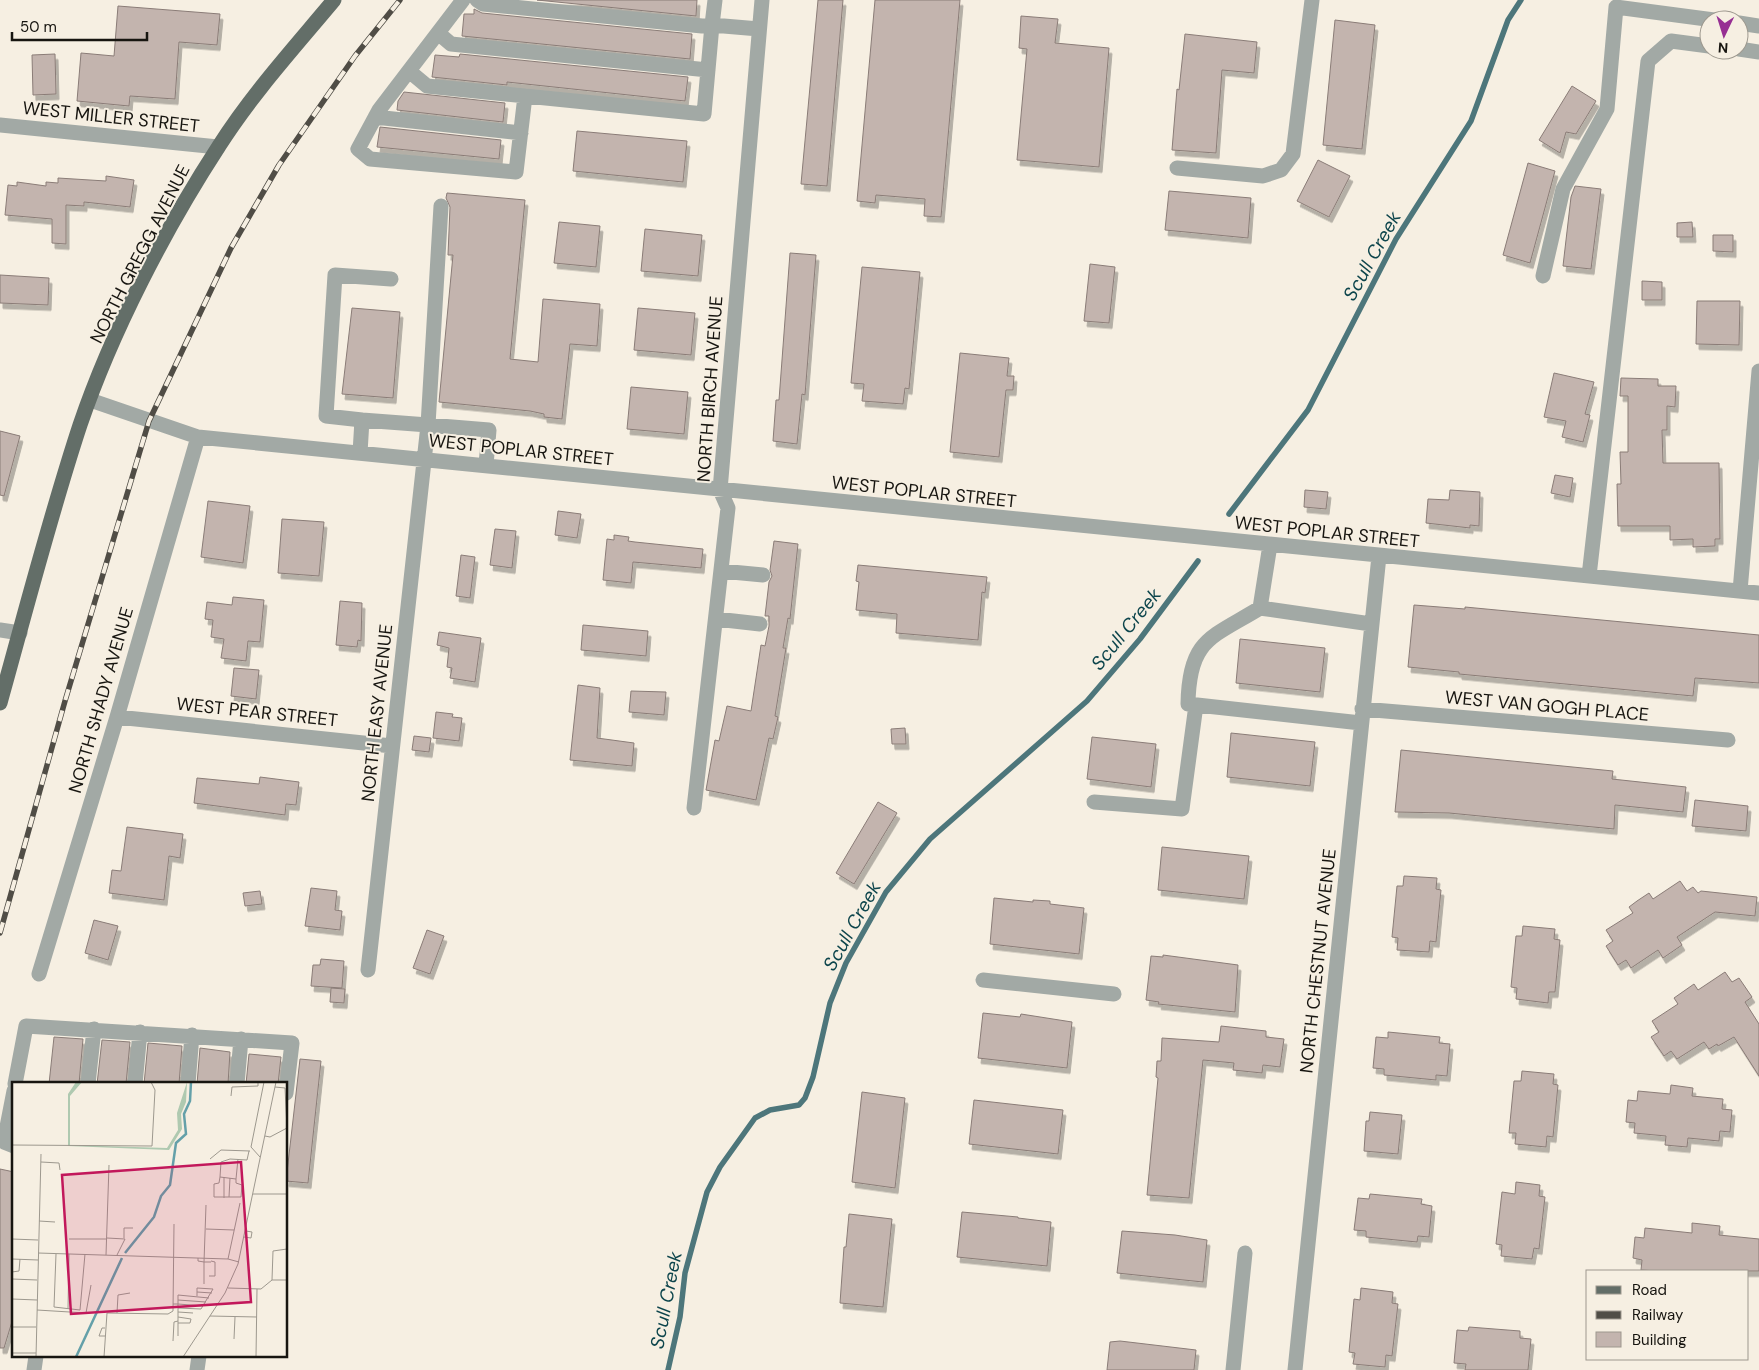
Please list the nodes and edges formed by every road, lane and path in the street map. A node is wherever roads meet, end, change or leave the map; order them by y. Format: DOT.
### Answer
graph roads {
  1 [pos="334,0"];
  2 [pos="463,0"];
  3 [pos="477,0"];
  4 [pos="714,0"];
  5 [pos="762,0"];
  6 [pos="1312,0"];
  7 [pos="1699,18"];
  8 [pos="712,25"];
  9 [pos="759,29"];
  10 [pos="438,33"];
  11 [pos="1699,45"];
  12 [pos="708,70"];
  13 [pos="409,71"];
  14 [pos="525,96"];
  15 [pos="375,117"];
  16 [pos="0,125"];
  17 [pos="521,133"];
  18 [pos="218,147"];
  19 [pos="1177,168"];
  20 [pos="441,206"];
  21 [pos="1543,276"];
  22 [pos="391,279"];
  23 [pos="1759,371"];
  24 [pos="90,400"];
  25 [pos="362,420"];
  26 [pos="428,425"];
  27 [pos="198,437"];
  28 [pos="360,453"];
  29 [pos="424,459"];
  30 [pos="486,465"];
  31 [pos="720,490"];
  32 [pos="1270,545"];
  33 [pos="1378,556"];
  34 [pos="721,571"];
  35 [pos="763,574"];
  36 [pos="1590,576"];
  37 [pos="1740,591"];
  38 [pos="1759,593"];
  39 [pos="1260,608"];
  40 [pos="716,619"];
  41 [pos="760,624"];
  42 [pos="1371,624"];
  43 [pos="0,630"];
  44 [pos="20,633"];
  45 [pos="0,699"];
  46 [pos="1196,705"];
  47 [pos="117,716"];
  48 [pos="1361,716"];
  49 [pos="1728,740"];
  50 [pos="392,746"];
  51 [pos="1094,802"];
  52 [pos="694,808"];
  53 [pos="368,970"];
  54 [pos="39,974"];
  55 [pos="983,980"];
  56 [pos="1114,994"];
  57 [pos="94,1030"];
  58 [pos="140,1032"];
  59 [pos="192,1035"];
  60 [pos="240,1038"];
  61 [pos="15,1082"];
  62 [pos="88,1082"];
  63 [pos="135,1082"];
  64 [pos="188,1082"];
  65 [pos="236,1082"];
  66 [pos="287,1082"];
  67 [pos="12,1102"];
  68 [pos="12,1145"];
  69 [pos="1245,1253"];
  70 [pos="1233,1370"];
  71 [pos="1295,1370"];
  1 -- 18 [label="main road, NORTH GREGG AVENUE"];
  2 -- 10 [label="street"];
  3 -- 8 [label="street"];
  4 -- 8 [label="street"];
  5 -- 9 [label="street, NORTH BIRCH AVENUE"];
  6 -- 19 [label="street"];
  7 -- 21 [label="street"];
  8 -- 9 [label="street"];
  8 -- 12 [label="street"];
  9 -- 31 [label="street, NORTH BIRCH AVENUE"];
  10 -- 12 [label="street"];
  10 -- 13 [label="street"];
  11 -- 36 [label="street"];
  12 -- 14 [label="street"];
  13 -- 14 [label="street"];
  13 -- 15 [label="street"];
  14 -- 17 [label="street"];
  15 -- 17 [label="street"];
  15 -- 17 [label="street"];
  16 -- 18 [label="street, WEST MILLER STREET"];
  18 -- 24 [label="main road, NORTH GREGG AVENUE"];
  20 -- 26 [label="street, NORTH EASY AVENUE"];
  22 -- 25 [label="street"];
  23 -- 37 [label="street"];
  24 -- 27 [label="street, WEST POPLAR STREET"];
  24 -- 44 [label="main road, NORTH GREGG AVENUE"];
  25 -- 26 [label="street"];
  25 -- 28 [label="street"];
  26 -- 29 [label="street, NORTH EASY AVENUE"];
  26 -- 30 [label="street"];
  27 -- 28 [label="street, WEST POPLAR STREET"];
  27 -- 47 [label="street, NORTH SHADY AVENUE"];
  28 -- 29 [label="street, WEST POPLAR STREET"];
  29 -- 30 [label="street, WEST POPLAR STREET"];
  29 -- 50 [label="street, NORTH EASY AVENUE"];
  30 -- 31 [label="street, WEST POPLAR STREET"];
  31 -- 32 [label="street, WEST POPLAR STREET"];
  31 -- 34 [label="street, NORTH BIRCH AVENUE"];
  32 -- 33 [label="street, WEST POPLAR STREET"];
  32 -- 39 [label="street"];
  33 -- 36 [label="street, WEST POPLAR STREET"];
  33 -- 42 [label="street, NORTH CHESTNUT AVENUE"];
  34 -- 35 [label="street"];
  34 -- 40 [label="street, NORTH BIRCH AVENUE"];
  36 -- 37 [label="street, WEST POPLAR STREET"];
  37 -- 38 [label="street, WEST POPLAR STREET"];
  39 -- 42 [label="street"];
  39 -- 46 [label="street"];
  40 -- 41 [label="street"];
  40 -- 52 [label="street, NORTH BIRCH AVENUE"];
  42 -- 48 [label="street, NORTH CHESTNUT AVENUE"];
  43 -- 44 [label="street"];
  44 -- 45 [label="main road, NORTH GREGG AVENUE"];
  46 -- 48 [label="street, WEST VAN GOGH PLACE"];
  46 -- 51 [label="street"];
  47 -- 50 [label="street, WEST PEAR STREET"];
  47 -- 54 [label="street, NORTH SHADY AVENUE"];
  48 -- 49 [label="street, WEST VAN GOGH PLACE"];
  48 -- 71 [label="street, NORTH CHESTNUT AVENUE"];
  50 -- 53 [label="street, NORTH EASY AVENUE"];
  55 -- 56 [label="street"];
  57 -- 58 [label="street"];
  57 -- 61 [label="street"];
  57 -- 62 [label="street"];
  58 -- 59 [label="street"];
  58 -- 63 [label="street"];
  59 -- 60 [label="street"];
  59 -- 64 [label="street"];
  60 -- 65 [label="street"];
  60 -- 66 [label="street"];
  67 -- 68 [label="street"];
  69 -- 70 [label="street"];
}
